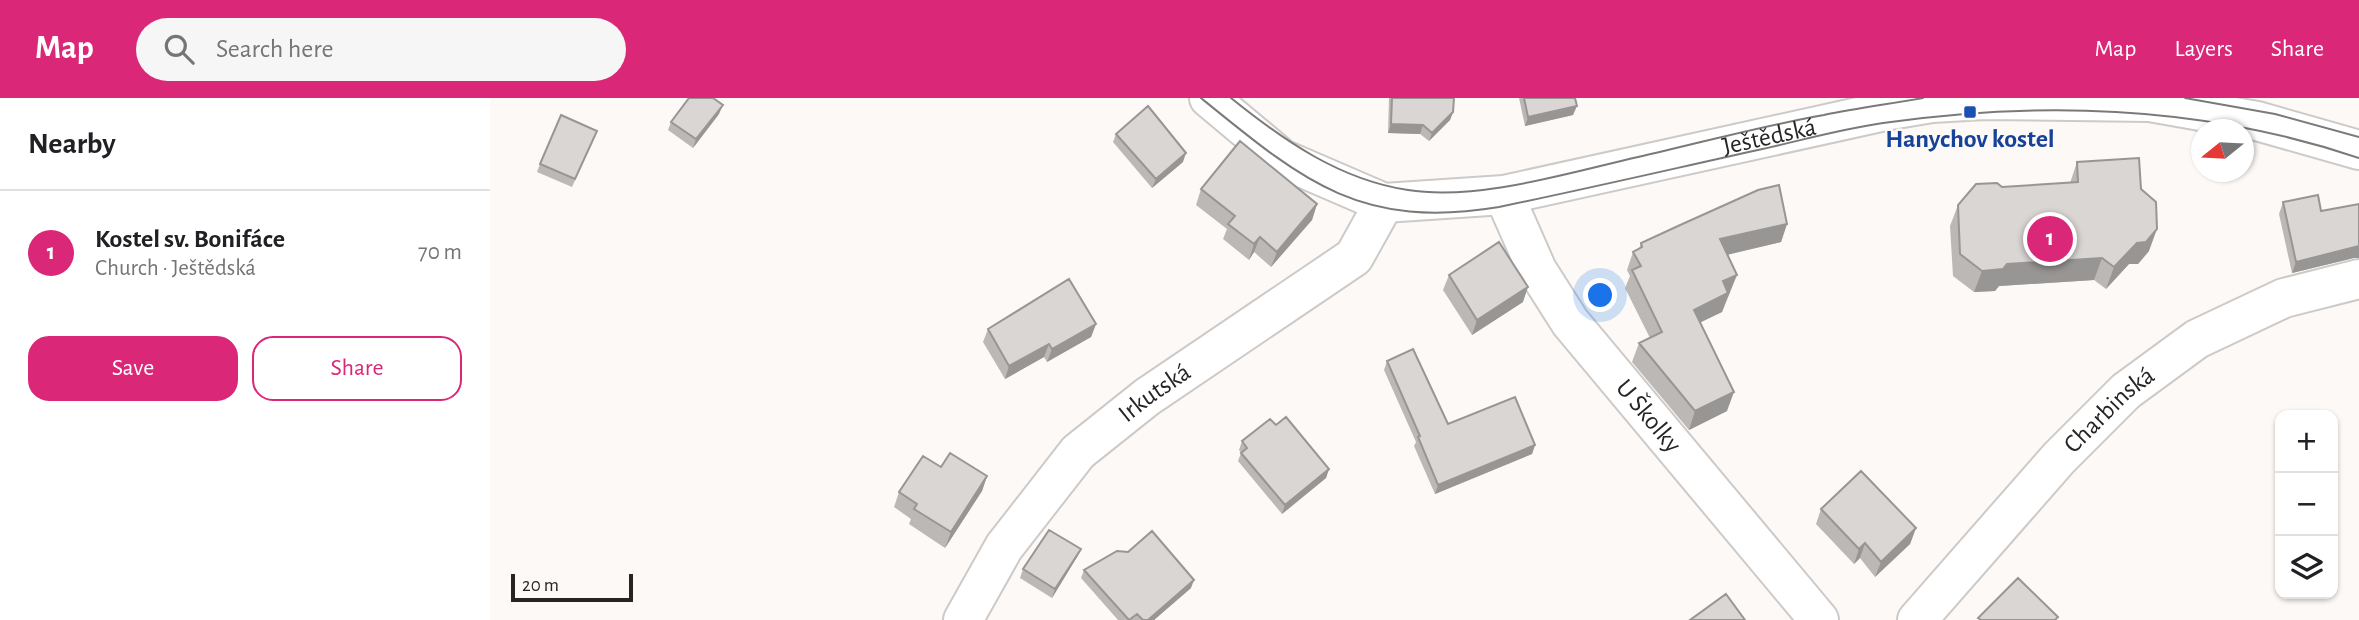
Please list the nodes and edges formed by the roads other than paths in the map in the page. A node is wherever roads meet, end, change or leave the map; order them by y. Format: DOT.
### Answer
graph roads {
  1 [pos="1209,98"];
  2 [pos="2359,149"];
  3 [pos="1504,195"];
  4 [pos="1384,203"];
  5 [pos="2359,279"];
  6 [pos="963,620"];
  7 [pos="1819,620"];
  8 [pos="1917,620"];
  1 -- 4 [label="street, Ještědská"];
  2 -- 3 [label="street, Ještědská"];
  3 -- 4 [label="street, Ještědská"];
  3 -- 7 [label="street, U Školky"];
  4 -- 6 [label="street, Irkutská"];
  5 -- 8 [label="street, Charbinská"];
}
